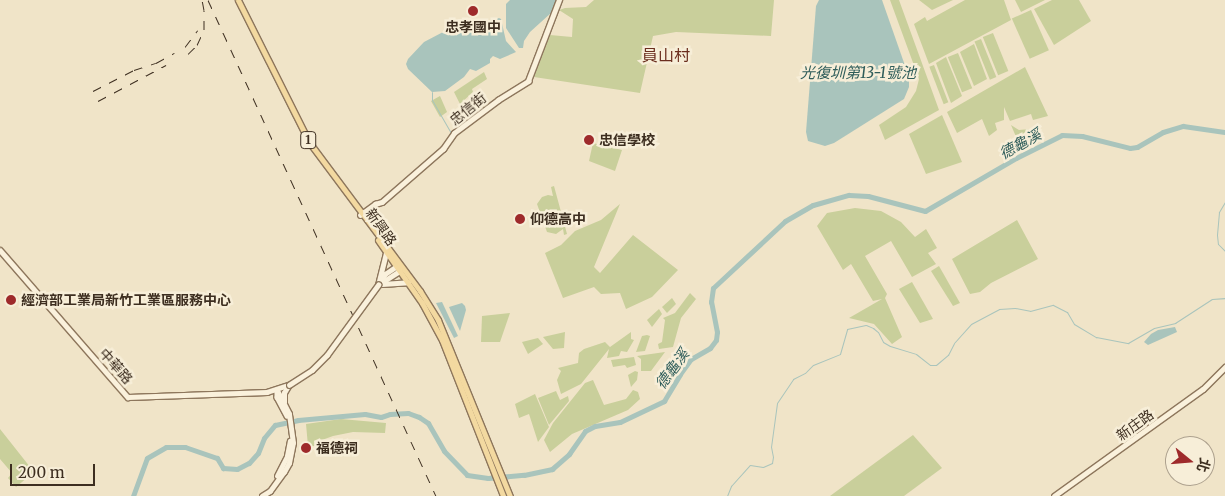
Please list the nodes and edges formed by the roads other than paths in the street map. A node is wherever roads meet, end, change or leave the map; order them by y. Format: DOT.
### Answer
graph roads {
  1 [pos="237,0"];
  2 [pos="559,0"];
  3 [pos="361,215"];
  4 [pos="0,250"];
  5 [pos="386,252"];
  6 [pos="401,265"];
  7 [pos="394,266"];
  8 [pos="398,272"];
  9 [pos="408,282"];
  10 [pos="378,285"];
  11 [pos="1225,367"];
  12 [pos="289,385"];
  13 [pos="277,390"];
  14 [pos="285,405"];
  15 [pos="290,422"];
  16 [pos="497,473"];
  17 [pos="258,496"];
  18 [pos="262,496"];
  19 [pos="503,496"];
  20 [pos="510,496"];
  21 [pos="1054,496"];
  1 -- 3 [label="main road, 新興路 / 1"];
  2 -- 3 [label="street, 忠信街"];
  3 -- 5 [label="main road, 新興路 / 1"];
  3 -- 6 [label="main road, 新興路 / 1"];
  4 -- 13 [label="street, 中華路"];
  5 -- 7 [label="main road, 新興路 / 1"];
  5 -- 10 [label="street"];
  6 -- 7 [label="street"];
  6 -- 8 [label="street"];
  6 -- 16 [label="main road, 新興路 / 1"];
  7 -- 8 [label="main road, 新興路 / 1"];
  7 -- 10 [label="street"];
  8 -- 9 [label="main road, 新興路 / 1"];
  8 -- 10 [label="street"];
  9 -- 10 [label="street"];
  9 -- 16 [label="main road, 新興路 / 1"];
  10 -- 12 [label="street, 中華路, bridge"];
  11 -- 21 [label="street, 新庄路"];
  12 -- 13 [label="street, 中華路"];
  12 -- 14 [label="street"];
  13 -- 14 [label="street"];
  13 -- 15 [label="street"];
  14 -- 15 [label="street"];
  15 -- 17 [label="street"];
  15 -- 18 [label="street"];
  16 -- 19 [label="main road, 1"];
  16 -- 20 [label="main road, 1"];
}
